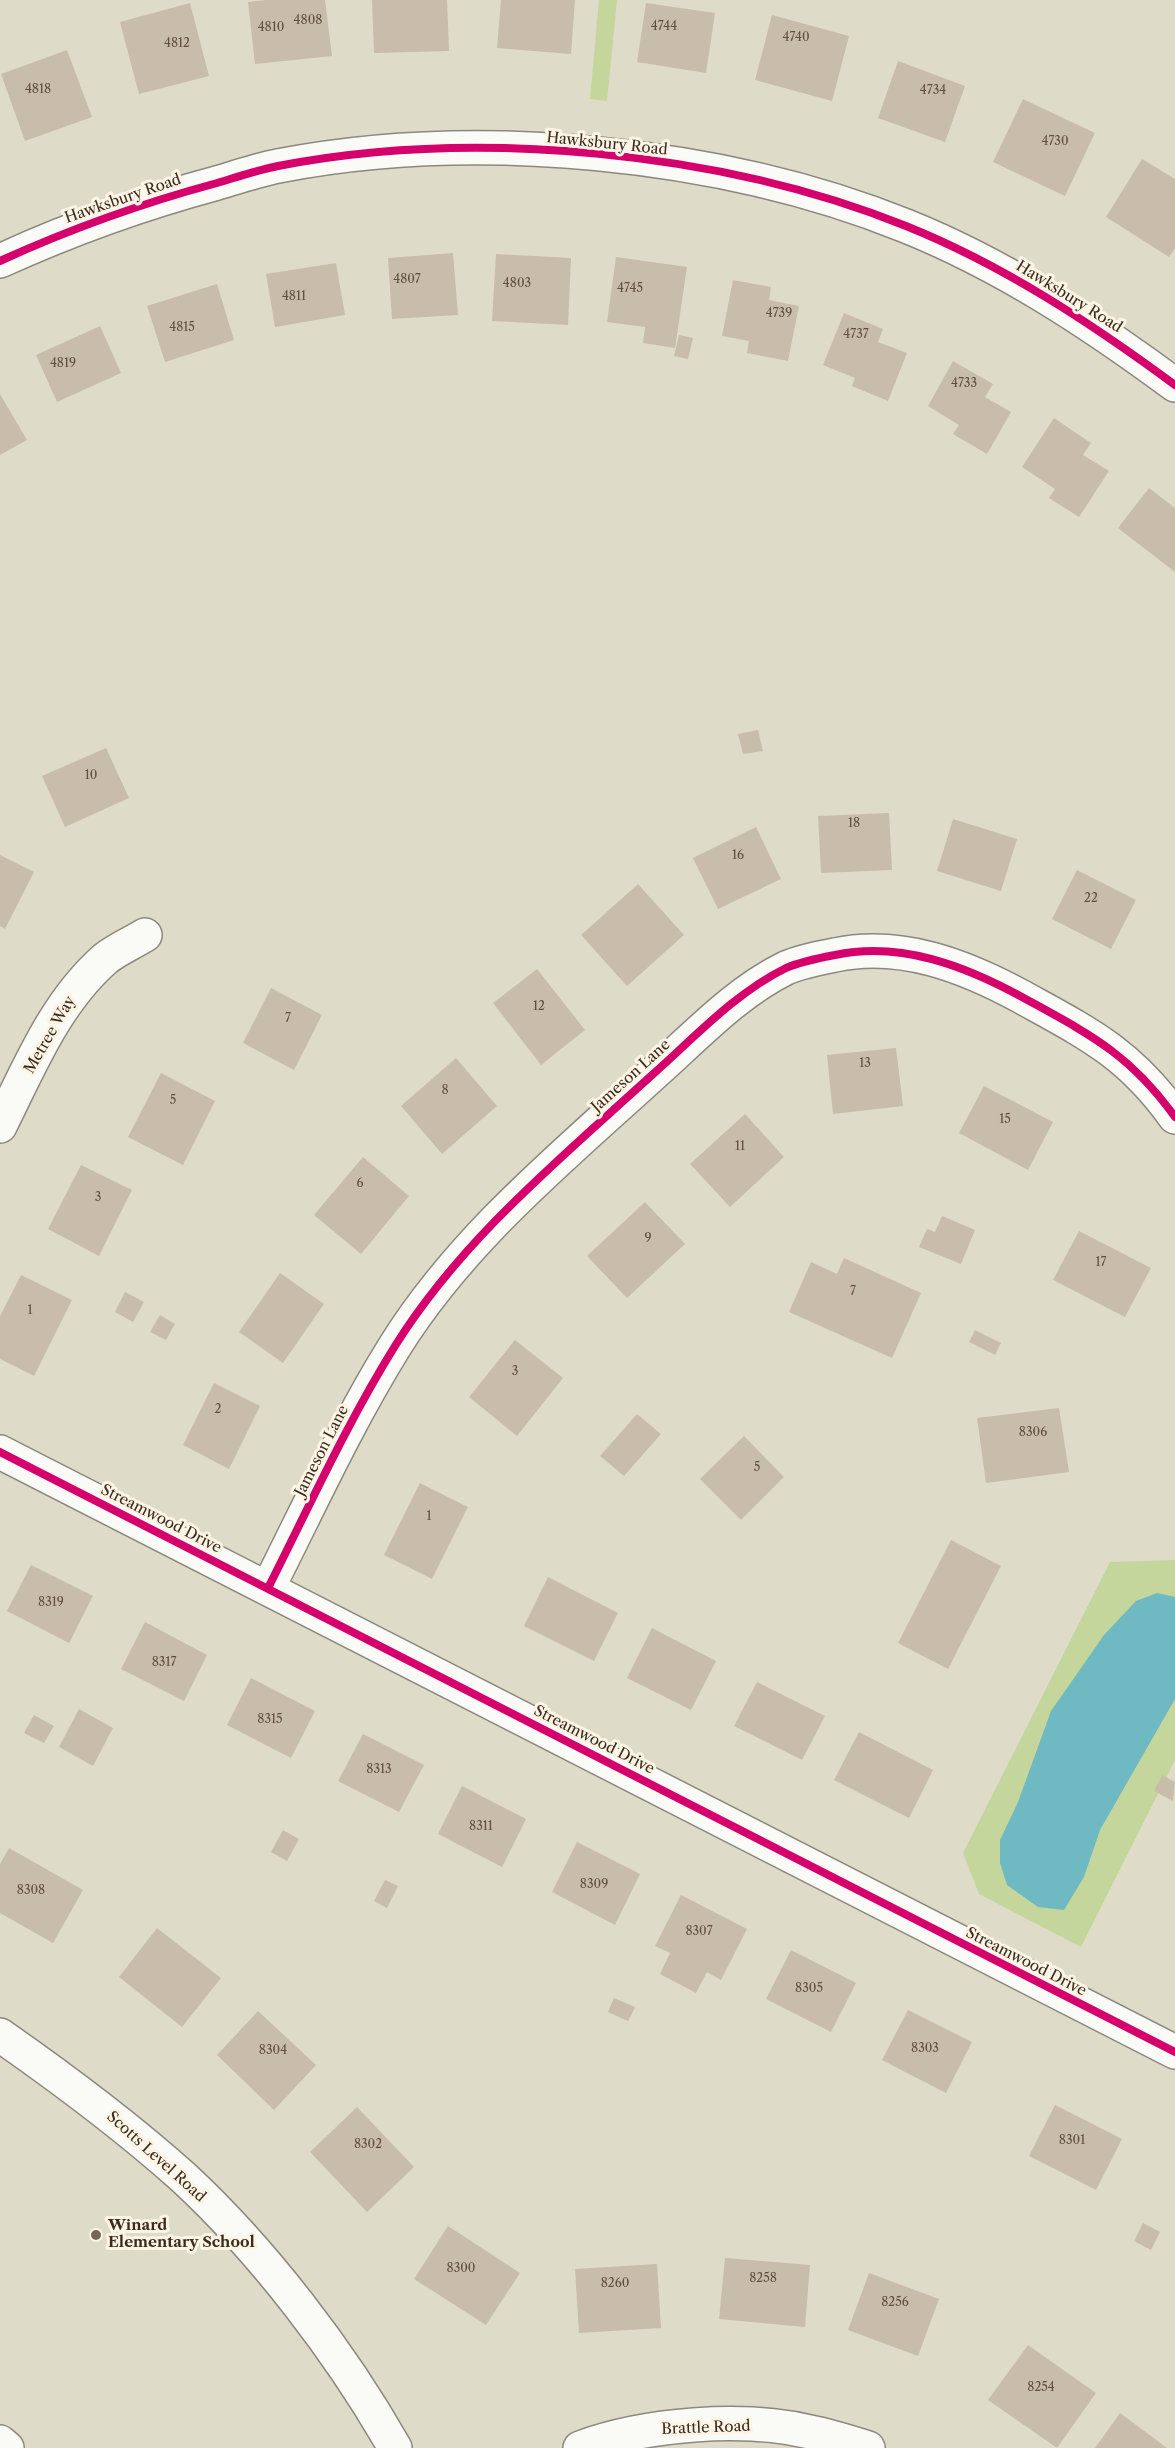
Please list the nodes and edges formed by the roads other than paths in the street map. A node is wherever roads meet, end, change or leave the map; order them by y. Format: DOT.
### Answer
graph roads {
  1 [pos="0,261"];
  2 [pos="1175,385"];
  3 [pos="145,935"];
  4 [pos="1175,1117"];
  5 [pos="0,1126"];
  6 [pos="0,1452"];
  7 [pos="268,1588"];
  8 [pos="0,2035"];
  9 [pos="1175,2052"];
  10 [pos="0,2442"];
  11 [pos="7,2448"];
  12 [pos="395,2448"];
  13 [pos="580,2448"];
  14 [pos="868,2448"];
  1 -- 2 [label="street, Hawksbury Road"];
  3 -- 5 [label="street, Metree Way"];
  4 -- 7 [label="street, Jameson Lane"];
  6 -- 7 [label="street, Streamwood Drive"];
  7 -- 9 [label="street, Streamwood Drive"];
  8 -- 12 [label="street, Scotts Level Road"];
  10 -- 11 [label="street"];
  13 -- 14 [label="street, Brattle Road"];
}
